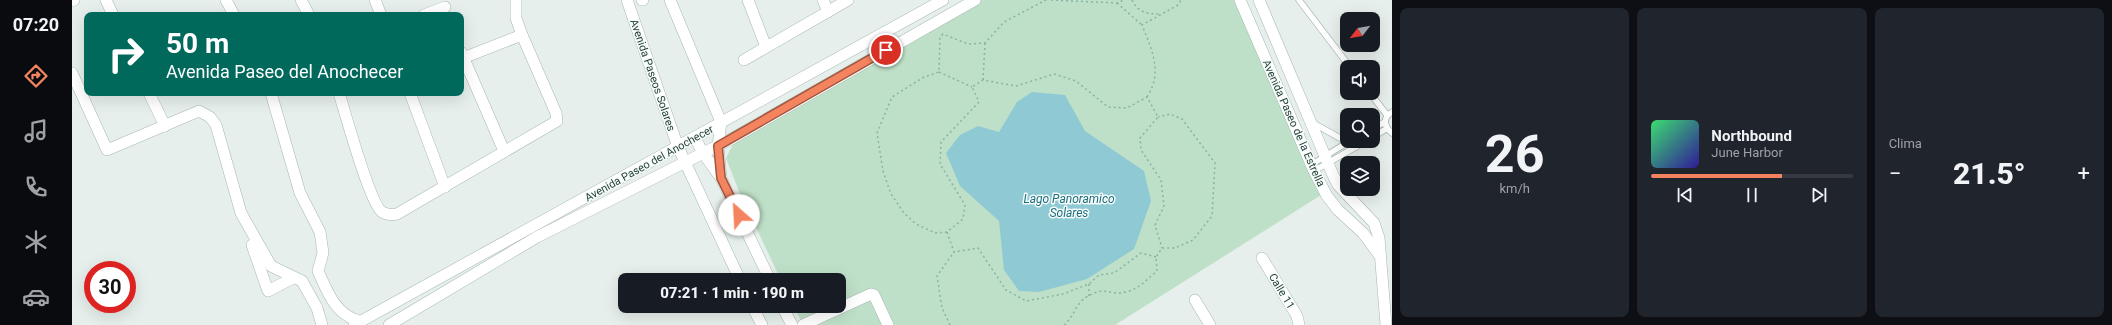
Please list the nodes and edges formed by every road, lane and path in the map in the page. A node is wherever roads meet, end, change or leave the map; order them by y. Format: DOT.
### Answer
graph roads {
  1 [pos="106,0"];
  2 [pos="226,0"];
  3 [pos="301,0"];
  4 [pos="375,0"];
  5 [pos="516,0"];
  6 [pos="628,0"];
  7 [pos="670,0"];
  8 [pos="748,0"];
  9 [pos="823,0"];
  10 [pos="848,0"];
  11 [pos="943,0"];
  12 [pos="975,0"];
  13 [pos="1046,0"];
  14 [pos="1051,0"];
  15 [pos="1124,0"];
  16 [pos="1132,0"];
  17 [pos="1182,0"];
  18 [pos="1240,0"];
  19 [pos="1259,0"];
  20 [pos="1299,0"];
  21 [pos="1117,3"];
  22 [pos="445,7"];
  23 [pos="111,12"];
  24 [pos="232,12"];
  25 [pos="307,12"];
  26 [pos="380,12"];
  27 [pos="432,12"];
  28 [pos="828,12"];
  29 [pos="1159,14"];
  30 [pos="1142,25"];
  31 [pos="522,36"];
  32 [pos="985,42"];
  33 [pos="766,47"];
  34 [pos="464,54"];
  35 [pos="464,60"];
  36 [pos="744,60"];
  37 [pos="1345,60"];
  38 [pos="939,72"];
  39 [pos="72,73"];
  40 [pos="982,80"];
  41 [pos="972,87"];
  42 [pos="150,96"];
  43 [pos="272,96"];
  44 [pos="340,96"];
  45 [pos="411,96"];
  46 [pos="1147,97"];
  47 [pos="1377,100"];
  48 [pos="1390,114"];
  49 [pos="1158,117"];
  50 [pos="721,122"];
  51 [pos="1311,122"];
  52 [pos="1385,122"];
  53 [pos="1380,124"];
  54 [pos="165,126"];
  55 [pos="1386,129"];
  56 [pos="1380,133"];
  57 [pos="1392,133"];
  58 [pos="695,138"];
  59 [pos="1340,138"];
  60 [pos="718,146"];
  61 [pos="678,147"];
  62 [pos="1341,148"];
  63 [pos="1354,148"];
  64 [pos="504,151"];
  65 [pos="703,153"];
  66 [pos="1327,159"];
  67 [pos="687,162"];
  68 [pos="1312,168"];
  69 [pos="721,178"];
  70 [pos="445,188"];
  71 [pos="241,213"];
  72 [pos="947,232"];
  73 [pos="1162,248"];
  74 [pos="954,252"];
  75 [pos="1380,256"];
  76 [pos="1156,257"];
  77 [pos="1262,258"];
  78 [pos="318,271"];
  79 [pos="737,273"];
  80 [pos="767,273"];
  81 [pos="298,279"];
  82 [pos="1090,284"];
  83 [pos="1089,296"];
  84 [pos="1195,300"];
  85 [pos="756,313"];
  86 [pos="786,313"];
  87 [pos="357,323"];
  88 [pos="322,325"];
  89 [pos="389,325"];
  90 [pos="762,325"];
  91 [pos="792,325"];
  92 [pos="803,325"];
  93 [pos="888,325"];
  94 [pos="950,325"];
  95 [pos="1064,325"];
  96 [pos="1210,325"];
  97 [pos="1299,325"];
  98 [pos="1386,325"];
  1 -- 23 [label="street"];
  2 -- 24 [label="street"];
  3 -- 25 [label="street"];
  4 -- 26 [label="street"];
  5 -- 31 [label="street"];
  6 -- 61 [label="street, Avenida Paseos Solares"];
  7 -- 50 [label="street"];
  8 -- 33 [label="street"];
  9 -- 28 [label="street"];
  10 -- 28 [label="street"];
  11 -- 50 [label="street, Avenida Paseo del Anochecer"];
  12 -- 60 [label="street, Avenida Paseo del Anochecer"];
  13 -- 32 [label="path"];
  14 -- 21 [label="path"];
  15 -- 21 [label="path"];
  16 -- 29 [label="path"];
  17 -- 29 [label="path"];
  18 -- 68 [label="street, Avenida Paseo de la Estrella"];
  19 -- 51 [label="street, Avenida Paseo de la Estrella"];
  20 -- 37 [label="lane"];
  21 -- 30 [label="path"];
  22 -- 27 [label="street"];
  28 -- 33 [label="street"];
  29 -- 30 [label="path"];
  30 -- 46 [label="path"];
  31 -- 34 [label="street"];
  31 -- 64 [label="street"];
  32 -- 38 [label="path"];
  32 -- 40 [label="path"];
  33 -- 36 [label="street"];
  35 -- 64 [label="street"];
  38 -- 41 [label="path"];
  38 -- 72 [label="path"];
  39 -- 54 [label="street"];
  40 -- 41 [label="path"];
  40 -- 46 [label="path"];
  41 -- 72 [label="path"];
  42 -- 54 [label="street"];
  43 -- 78 [label="street"];
  44 -- 70 [label="street"];
  45 -- 70 [label="street"];
  46 -- 49 [label="path"];
  47 -- 48 [label="lane"];
  48 -- 52 [label="lane"];
  49 -- 73 [label="path"];
  49 -- 73 [label="path"];
  50 -- 58 [label="street, Avenida Paseo del Anochecer"];
  50 -- 60 [label="street"];
  51 -- 59 [label="lane"];
  51 -- 66 [label="street, Avenida Paseo de la Estrella"];
  52 -- 53 [label="lane"];
  52 -- 55 [label="lane"];
  54 -- 71 [label="street"];
  55 -- 56 [label="lane"];
  55 -- 57 [label="lane"];
  58 -- 61 [label="street, Avenida Paseo del Anochecer"];
  58 -- 65 [label="street"];
  60 -- 65 [label="street, Avenida Paseo del Anochecer"];
  60 -- 69 [label="street"];
  61 -- 67 [label="street, Avenida Paseos Solares"];
  61 -- 87 [label="street, Avenida Paseo del Anochecer"];
  62 -- 66 [label="lane"];
  63 -- 66 [label="lane"];
  64 -- 70 [label="street"];
  65 -- 67 [label="street, Avenida Paseo del Anochecer"];
  65 -- 69 [label="street"];
  66 -- 68 [label="lane"];
  66 -- 75 [label="street, Avenida Paseo de la Estrella"];
  67 -- 79 [label="street, Avenida Paseos Solares"];
  67 -- 89 [label="street, Avenida Paseo del Anochecer"];
  68 -- 75 [label="street, Avenida Paseo de la Estrella"];
  69 -- 80 [label="street"];
  71 -- 81 [label="street"];
  71 -- 81 [label="street"];
  72 -- 74 [label="path"];
  73 -- 76 [label="path"];
  74 -- 82 [label="path"];
  74 -- 94 [label="path"];
  75 -- 98 [label="street"];
  76 -- 82 [label="path"];
  76 -- 83 [label="path"];
  77 -- 97 [label="street, Calle 11"];
  78 -- 81 [label="street"];
  78 -- 87 [label="street"];
  81 -- 88 [label="street"];
  82 -- 83 [label="path"];
  83 -- 95 [label="path"];
  84 -- 96 [label="street"];
  85 -- 90 [label="street"];
  86 -- 91 [label="street"];
  92 -- 93 [label="street"];
}
